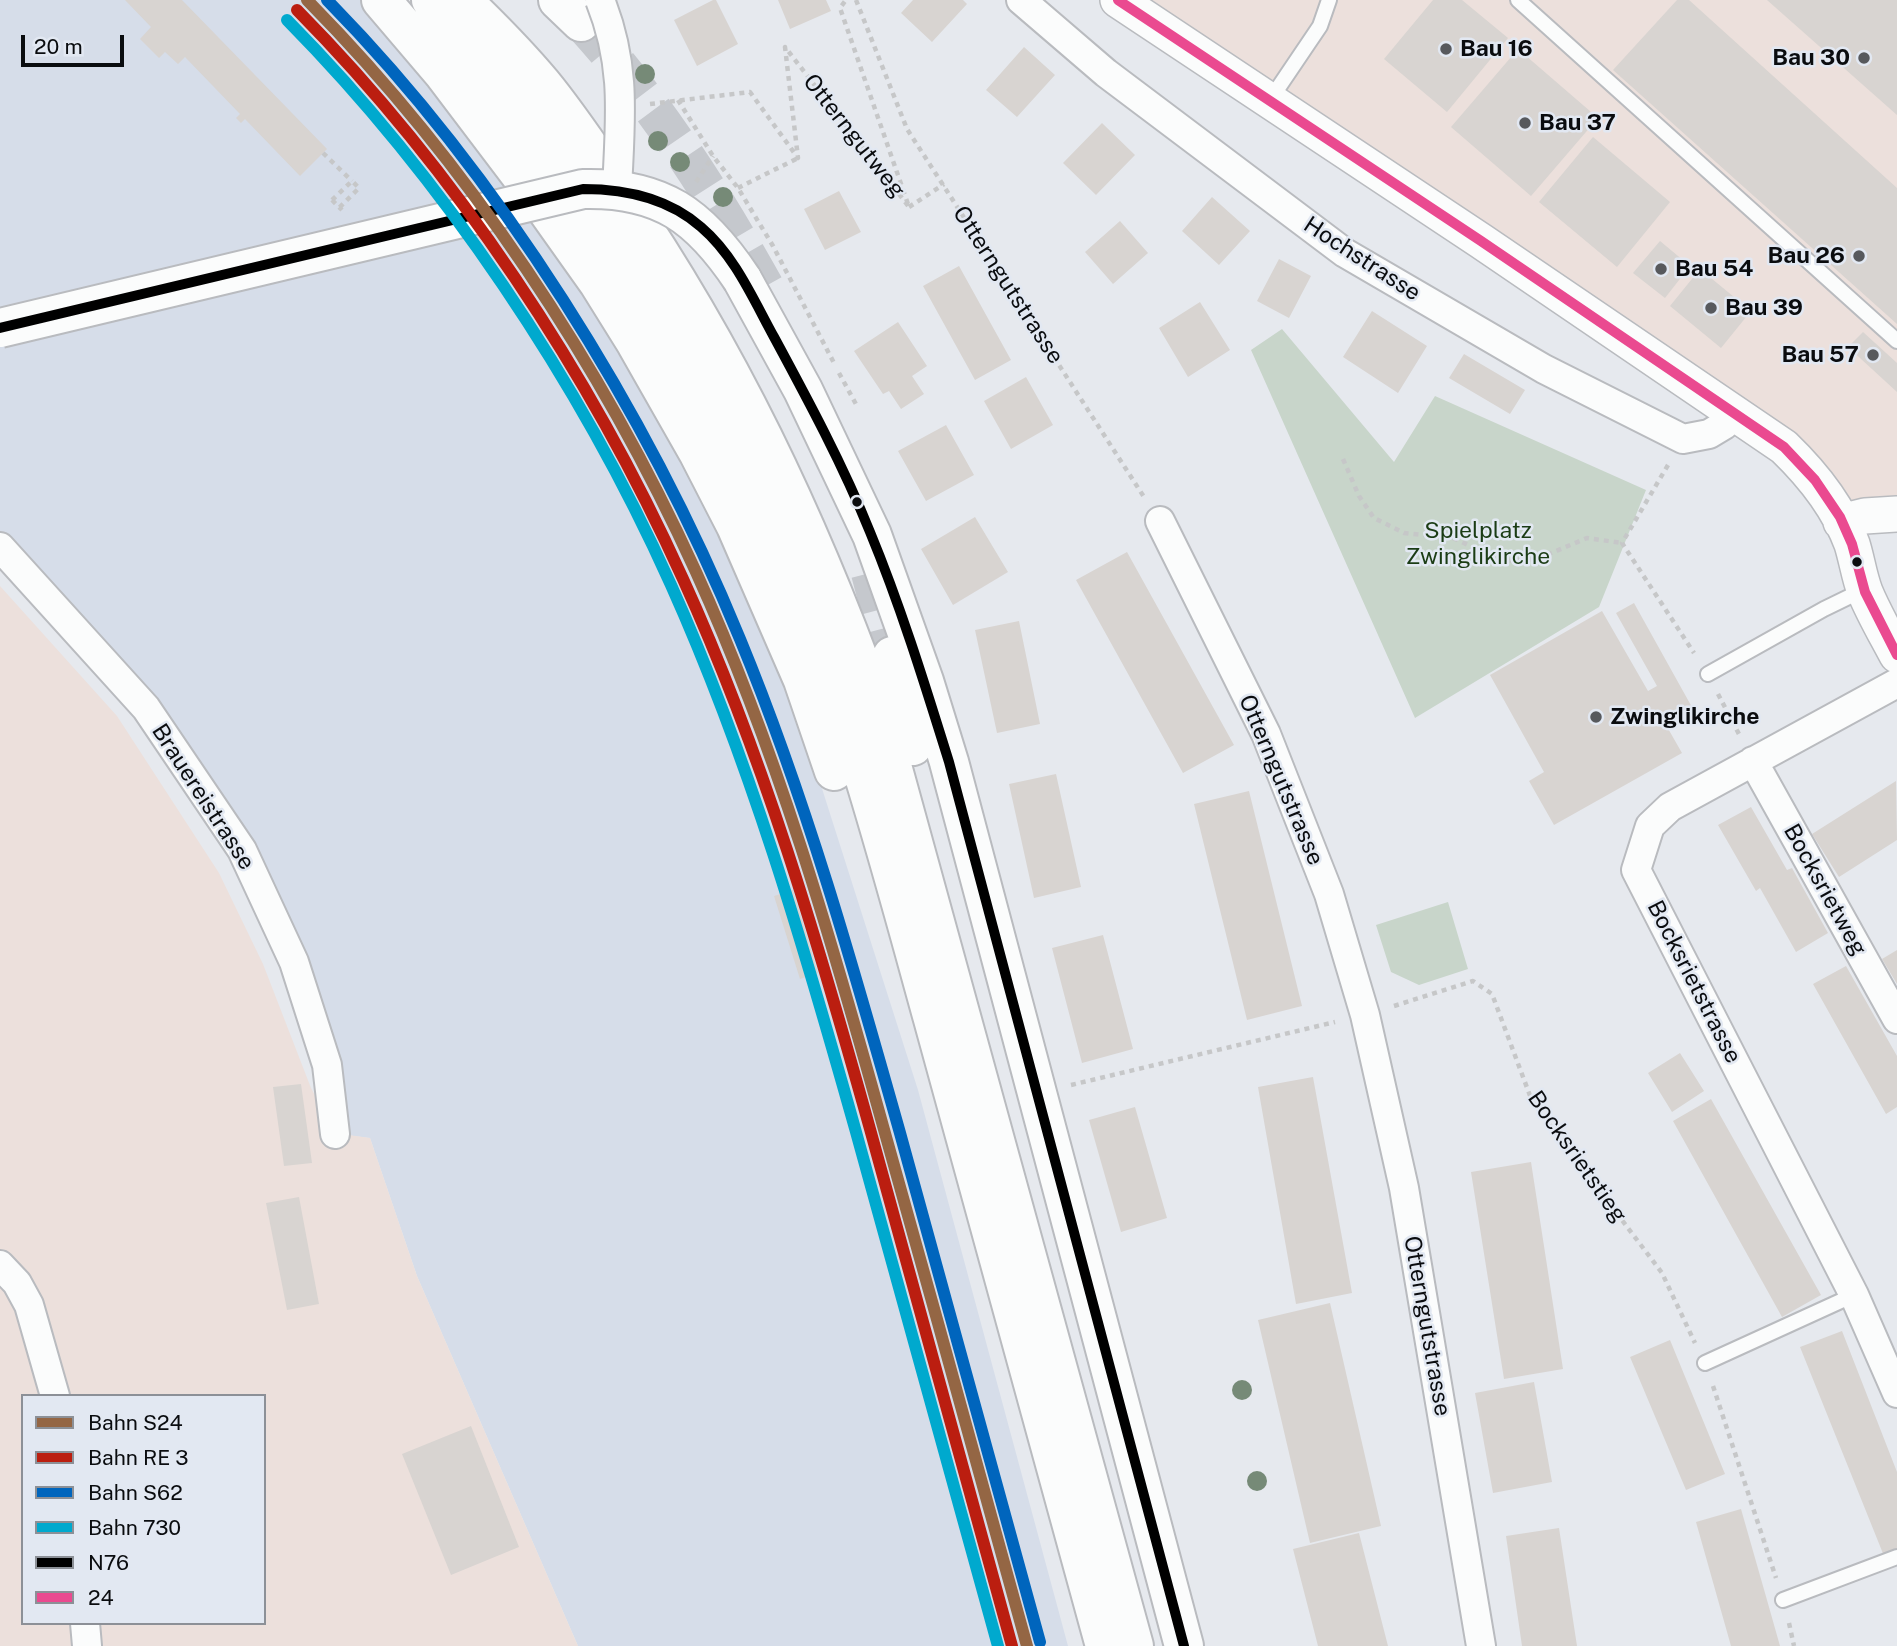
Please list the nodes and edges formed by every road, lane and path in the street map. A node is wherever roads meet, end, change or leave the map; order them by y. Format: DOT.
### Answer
graph roads {
  1 [pos="381,0"];
  2 [pos="431,0"];
  3 [pos="462,0"];
  4 [pos="846,0"];
  5 [pos="856,0"];
  6 [pos="1021,0"];
  7 [pos="1118,0"];
  8 [pos="1329,0"];
  9 [pos="1518,0"];
  10 [pos="580,7"];
  11 [pos="1270,100"];
  12 [pos="622,109"];
  13 [pos="323,153"];
  14 [pos="798,158"];
  15 [pos="352,181"];
  16 [pos="944,184"];
  17 [pos="738,188"];
  18 [pos="617,190"];
  19 [pos="332,200"];
  20 [pos="343,203"];
  21 [pos="909,207"];
  22 [pos="773,246"];
  23 [pos="771,254"];
  24 [pos="0,328"];
  25 [pos="1897,341"];
  26 [pos="1735,413"];
  27 [pos="1683,439"];
  28 [pos="1343,459"];
  29 [pos="1897,514"];
  30 [pos="1160,521"];
  31 [pos="1842,522"];
  32 [pos="1622,543"];
  33 [pos="0,547"];
  34 [pos="1864,589"];
  35 [pos="1897,655"];
  36 [pos="892,656"];
  37 [pos="1708,674"];
  38 [pos="1897,683"];
  39 [pos="1754,761"];
  40 [pos="1365,1015"];
  41 [pos="1897,1019"];
  42 [pos="1036,1094"];
  43 [pos="958,1108"];
  44 [pos="991,1124"];
  45 [pos="335,1133"];
  46 [pos="0,1265"];
  47 [pos="1854,1295"];
  48 [pos="1705,1363"];
  49 [pos="1897,1393"];
  50 [pos="54,1394"];
  51 [pos="1897,1557"];
  52 [pos="1783,1600"];
  53 [pos="85,1625"];
  54 [pos="87,1646"];
  55 [pos="1105,1646"];
  56 [pos="1134,1646"];
  57 [pos="1184,1646"];
  58 [pos="1481,1646"];
  59 [pos="1794,1646"];
  1 -- 43 [label="main road"];
  2 -- 43 [label="main road"];
  3 -- 44 [label="main road"];
  4 -- 21 [label="path, Otterngutweg"];
  5 -- 16 [label="path, Otterngutstrasse"];
  6 -- 27 [label="street, Hochstrasse"];
  7 -- 11 [label="street"];
  8 -- 11 [label="lane"];
  9 -- 25 [label="lane"];
  10 -- 12 [label="street, bridge"];
  11 -- 26 [label="street"];
  12 -- 14 [label="path"];
  12 -- 18 [label="street, bridge"];
  13 -- 15 [label="path"];
  14 -- 17 [label="path"];
  14 -- 21 [label="path, Otterngutweg"];
  15 -- 19 [label="path"];
  15 -- 20 [label="path"];
  16 -- 21 [label="path"];
  16 -- 30 [label="path, Otterngutstrasse"];
  18 -- 24 [label="main road, bridge"];
  18 -- 42 [label="main road, bridge"];
  22 -- 23 [label="path"];
  26 -- 27 [label="street"];
  26 -- 31 [label="street"];
  27 -- 32 [label="path"];
  28 -- 32 [label="path"];
  29 -- 31 [label="street"];
  30 -- 40 [label="street, Otterngutstrasse"];
  31 -- 34 [label="street"];
  32 -- 37 [label="path"];
  33 -- 45 [label="street, Brauereistrasse"];
  34 -- 35 [label="street"];
  34 -- 37 [label="lane"];
  36 -- 44 [label="main road"];
  37 -- 39 [label="path"];
  38 -- 39 [label="street, Bocksrietstrasse"];
  39 -- 41 [label="street, Bocksrietweg"];
  39 -- 47 [label="street, Bocksrietstrasse"];
  40 -- 42 [label="path, Bocksrietstieg"];
  40 -- 48 [label="path, Bocksrietstieg"];
  40 -- 58 [label="street, Otterngutstrasse"];
  42 -- 57 [label="main road"];
  43 -- 55 [label="main road"];
  44 -- 56 [label="main road"];
  46 -- 50 [label="street"];
  47 -- 48 [label="lane"];
  47 -- 49 [label="street, Bocksrietstrasse"];
  48 -- 52 [label="path, Bocksrietstieg"];
  51 -- 52 [label="lane"];
  52 -- 59 [label="path, Bocksrietstieg"];
  53 -- 54 [label="street"];
}
